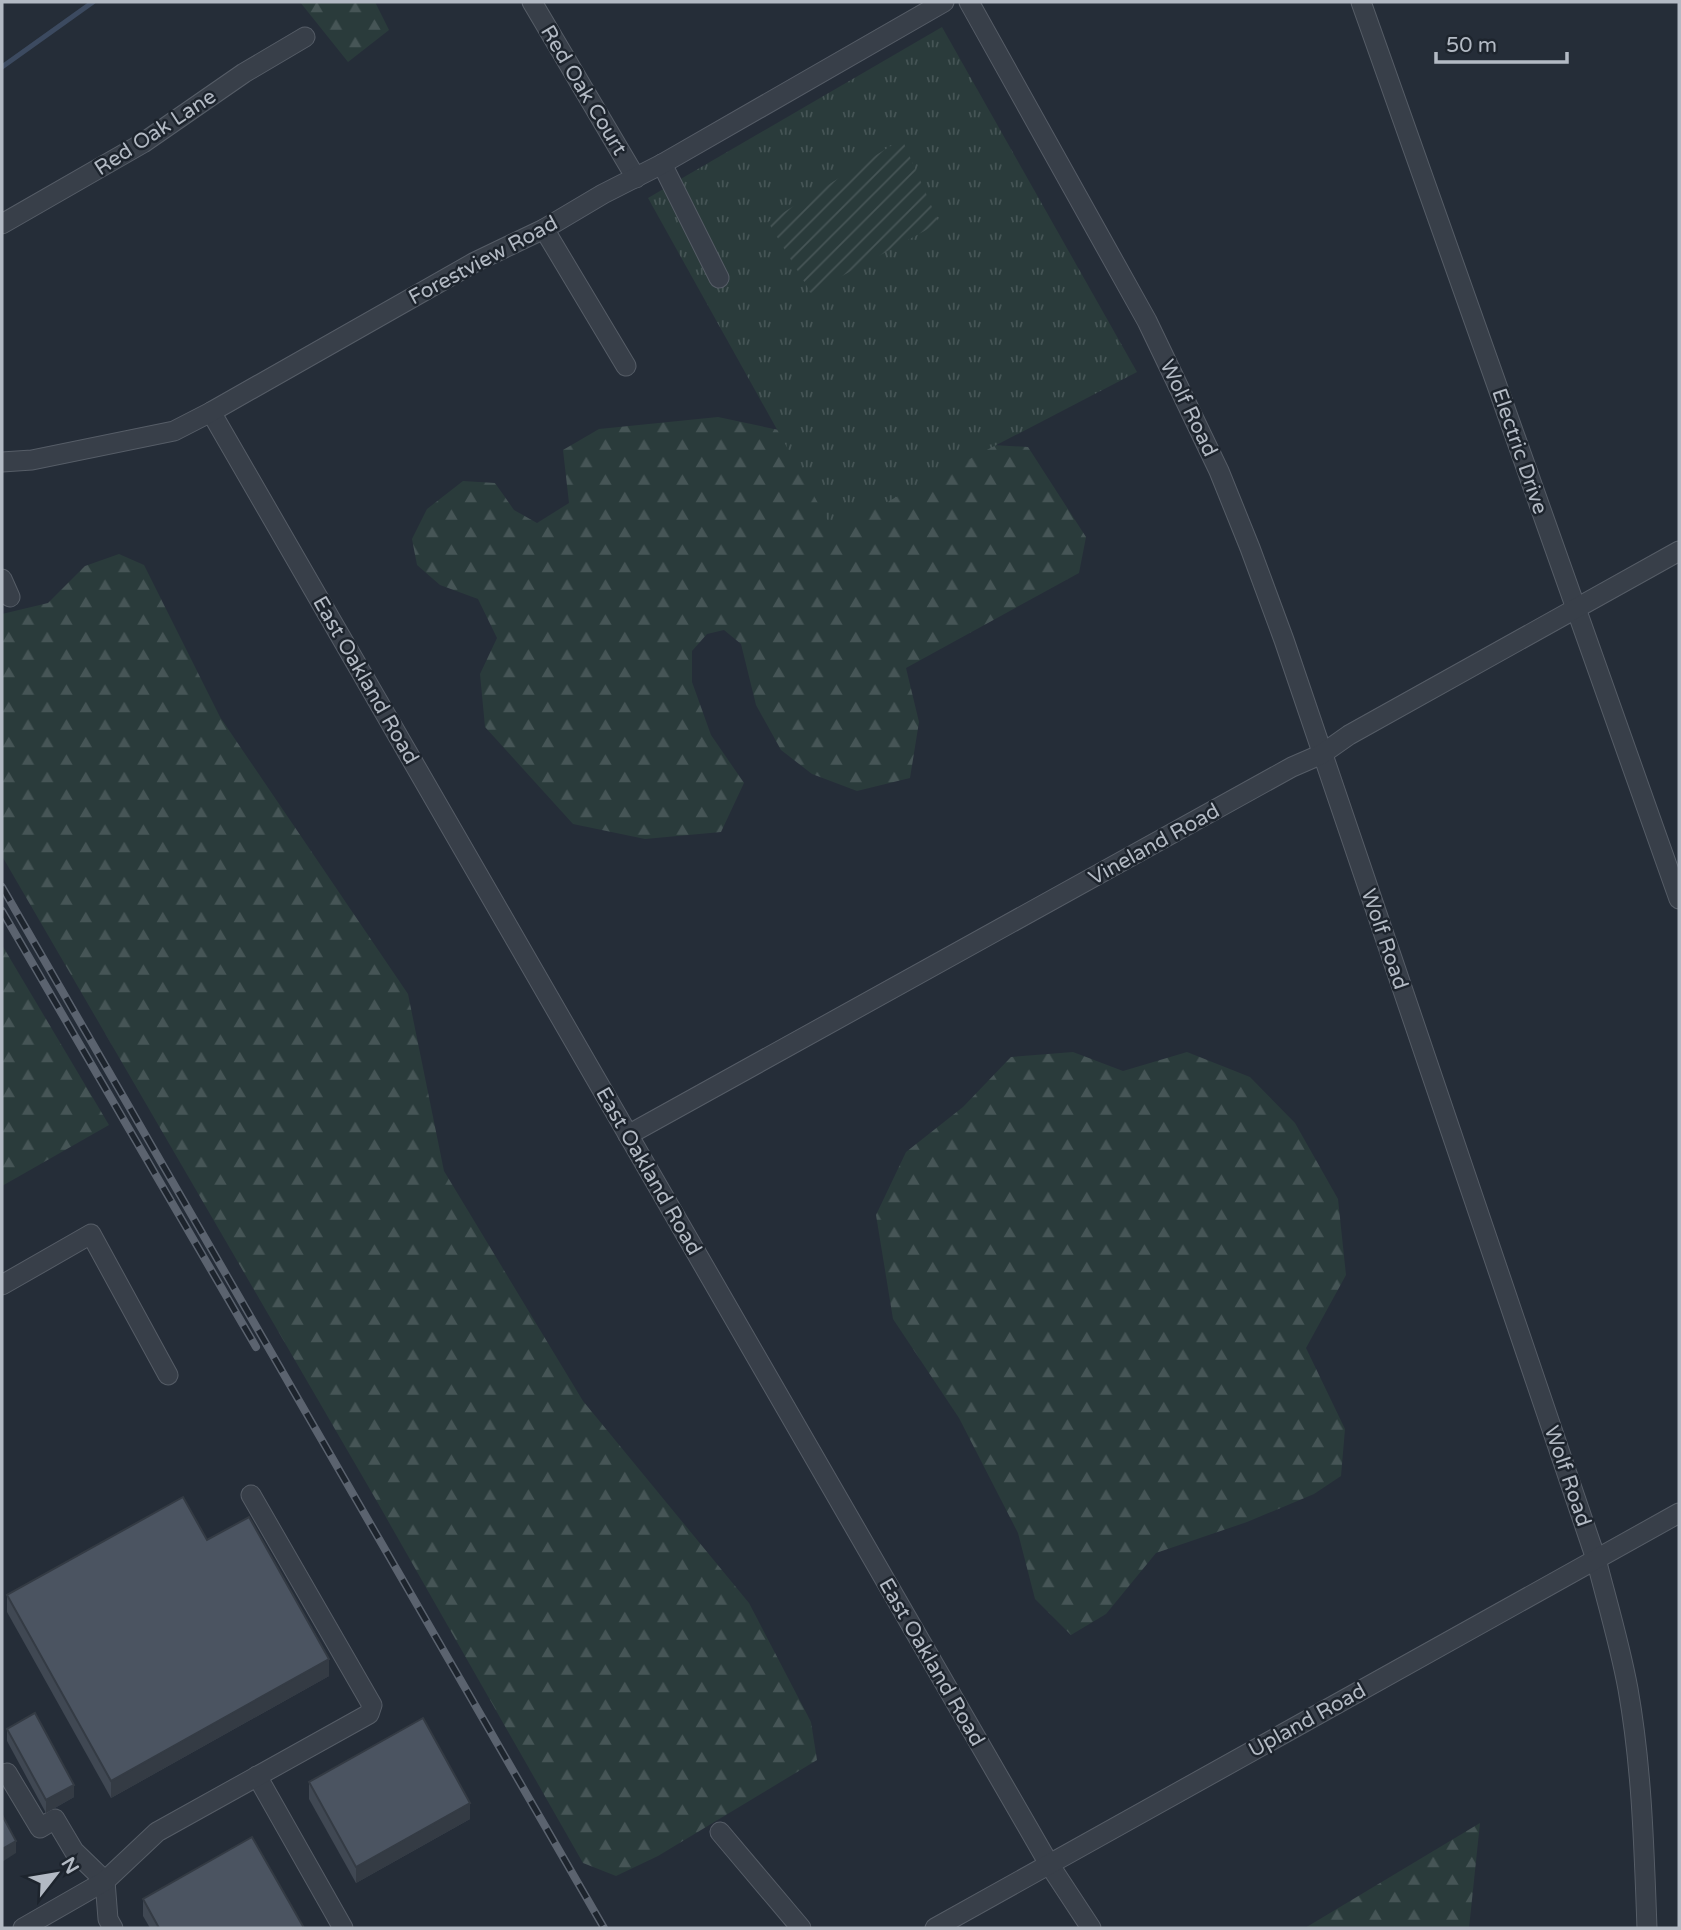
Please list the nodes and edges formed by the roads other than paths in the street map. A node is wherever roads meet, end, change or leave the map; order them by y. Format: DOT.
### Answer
graph roads {
  1 [pos="532,2"];
  2 [pos="944,2"];
  3 [pos="969,2"];
  4 [pos="1361,2"];
  5 [pos="306,37"];
  6 [pos="662,164"];
  7 [pos="636,178"];
  8 [pos="2,224"];
  9 [pos="544,229"];
  10 [pos="719,278"];
  11 [pos="626,366"];
  12 [pos="211,412"];
  13 [pos="2,463"];
  14 [pos="1679,551"];
  15 [pos="1576,608"];
  16 [pos="1322,754"];
  17 [pos="1679,899"];
  18 [pos="628,1135"];
  19 [pos="2,1285"];
  20 [pos="168,1375"];
  21 [pos="251,1495"];
  22 [pos="1679,1513"];
  23 [pos="1596,1559"];
  24 [pos="7,1773"];
  25 [pos="257,1776"];
  26 [pos="720,1832"];
  27 [pos="1049,1864"];
  28 [pos="105,1881"];
  29 [pos="23,1928"];
  30 [pos="113,1928"];
  31 [pos="343,1928"];
  32 [pos="801,1928"];
  33 [pos="935,1928"];
  34 [pos="1090,1928"];
  35 [pos="1647,1928"];
  1 -- 7 [label="street, Red Oak Court"];
  2 -- 6 [label="street, Forestview Road"];
  3 -- 16 [label="street, Wolf Road"];
  4 -- 15 [label="street, Electric Drive"];
  5 -- 8 [label="street, Red Oak Lane"];
  6 -- 7 [label="street, Forestview Road"];
  6 -- 10 [label="street"];
  7 -- 9 [label="street, Forestview Road"];
  9 -- 11 [label="street"];
  9 -- 12 [label="street, Forestview Road"];
  12 -- 13 [label="street, Forestview Road"];
  12 -- 18 [label="street, East Oakland Road"];
  14 -- 15 [label="street, Vineland Road"];
  15 -- 16 [label="street, Vineland Road"];
  15 -- 17 [label="street, Electric Drive"];
  16 -- 18 [label="street, Vineland Road"];
  16 -- 23 [label="street, Wolf Road"];
  18 -- 27 [label="street, East Oakland Road"];
  19 -- 20 [label="street"];
  21 -- 25 [label="street"];
  22 -- 23 [label="street, Upland Road"];
  23 -- 27 [label="street, Upland Road"];
  23 -- 35 [label="street, Wolf Road"];
  24 -- 28 [label="street"];
  25 -- 28 [label="street"];
  25 -- 31 [label="street"];
  26 -- 32 [label="street"];
  27 -- 33 [label="street, Upland Road"];
  27 -- 34 [label="street, East Oakland Road"];
  28 -- 29 [label="street"];
  28 -- 30 [label="street"];
}
